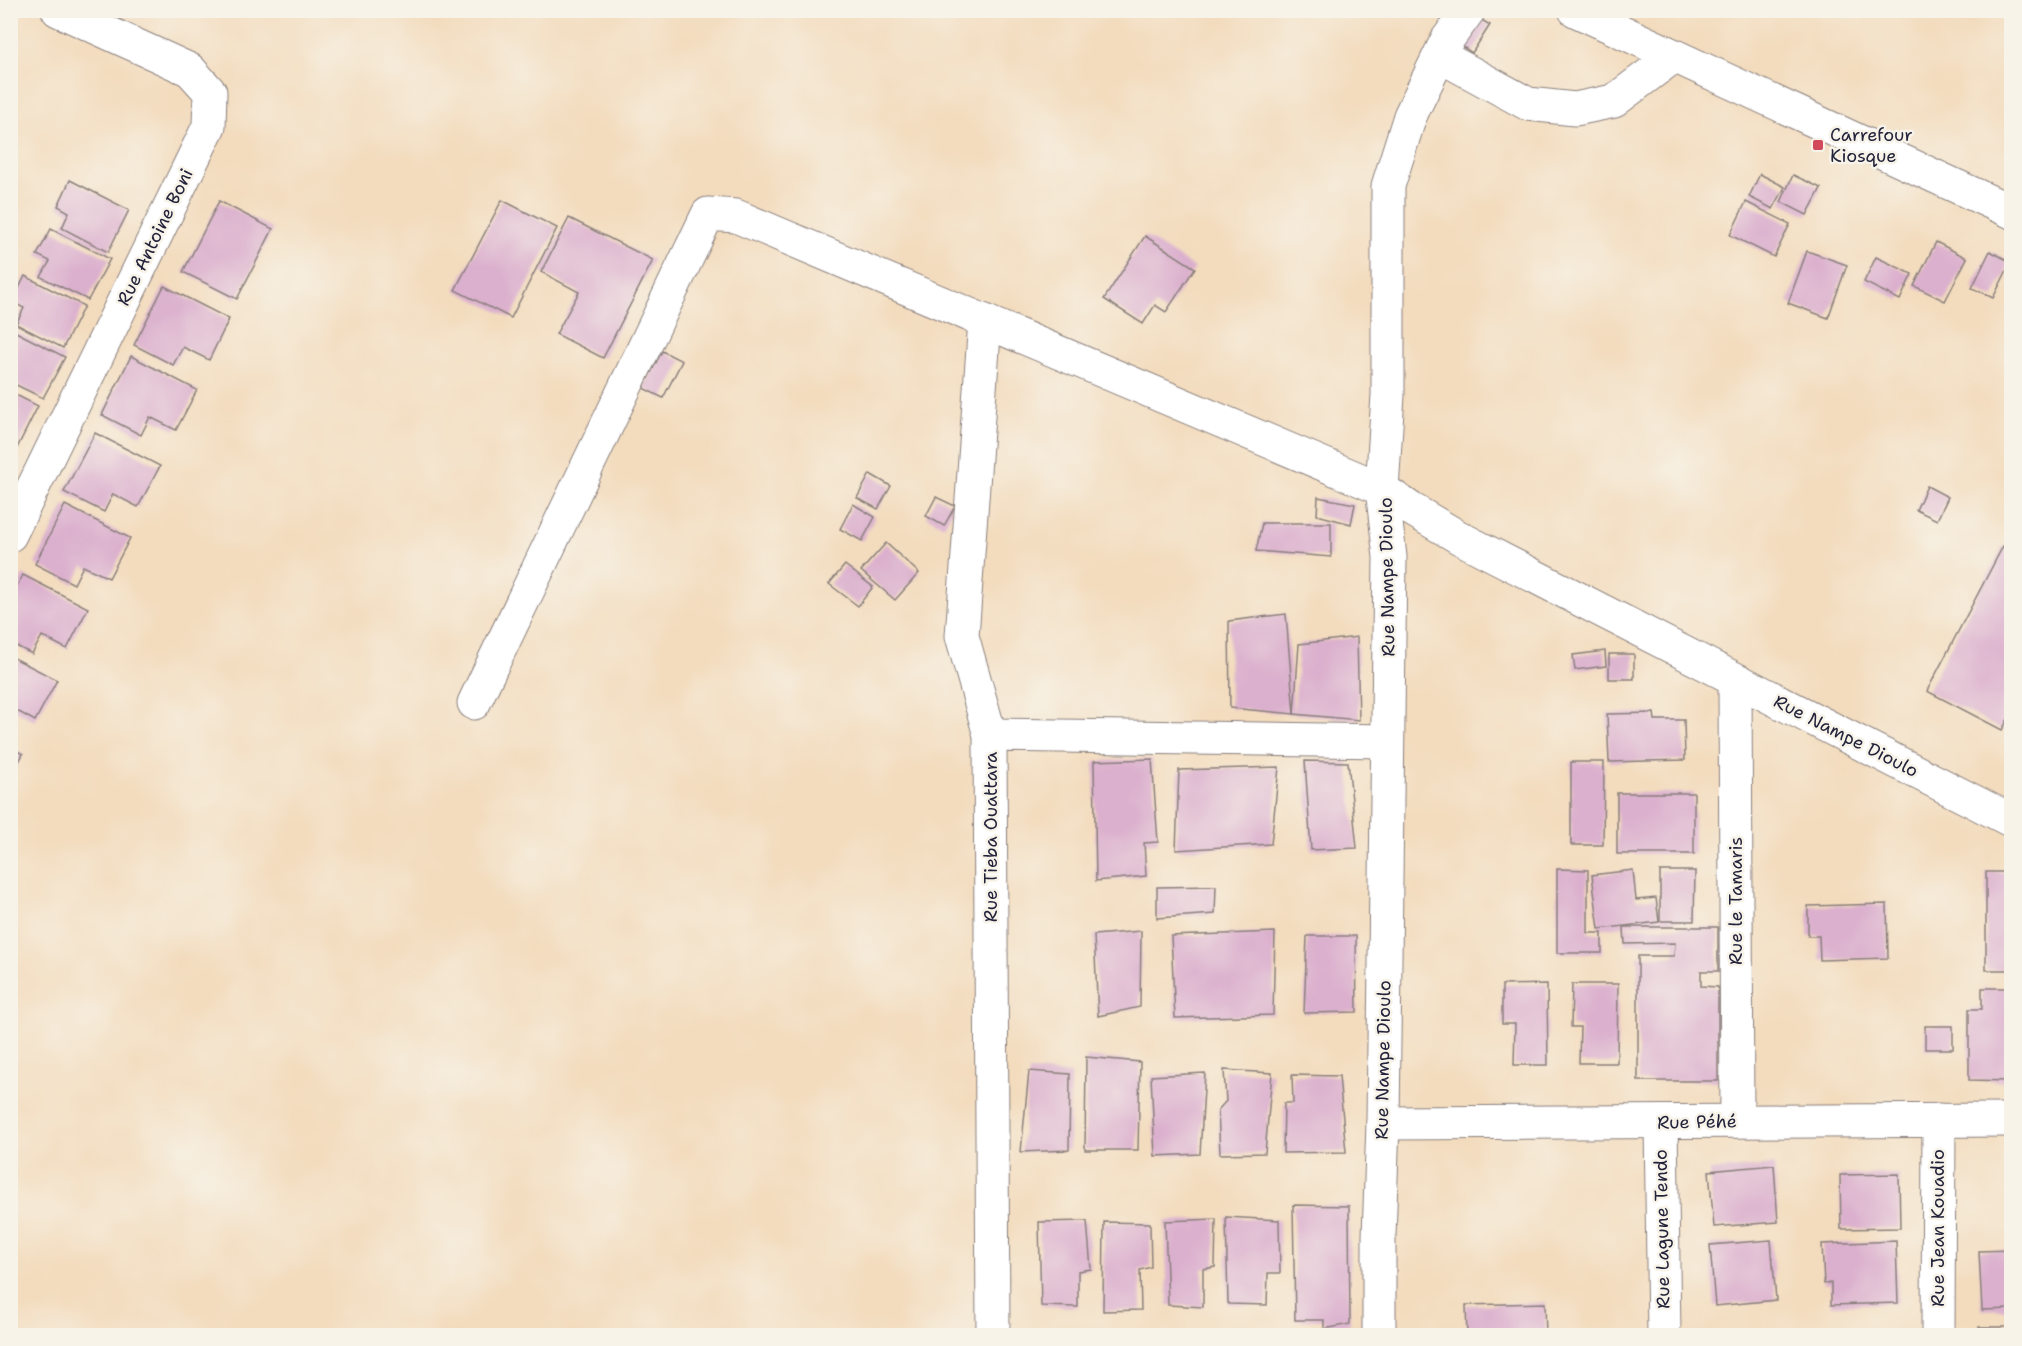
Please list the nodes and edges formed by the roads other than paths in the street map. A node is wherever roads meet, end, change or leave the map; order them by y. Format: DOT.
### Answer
graph roads {
  1 [pos="58,10"];
  2 [pos="1469,10"];
  3 [pos="1575,10"];
  4 [pos="1440,56"];
  5 [pos="1674,56"];
  6 [pos="2012,212"];
  7 [pos="986,321"];
  8 [pos="1382,489"];
  9 [pos="10,535"];
  10 [pos="1736,680"];
  11 [pos="474,703"];
  12 [pos="990,735"];
  13 [pos="1387,741"];
  14 [pos="2012,821"];
  15 [pos="1939,1120"];
  16 [pos="2012,1120"];
  17 [pos="1737,1121"];
  18 [pos="1661,1122"];
  19 [pos="1383,1123"];
  20 [pos="993,1335"];
  21 [pos="1379,1335"];
  22 [pos="1664,1335"];
  23 [pos="1938,1335"];
  1 -- 9 [label="street, Rue Antoine Boni"];
  2 -- 4 [label="street"];
  3 -- 5 [label="street"];
  4 -- 5 [label="street"];
  4 -- 8 [label="street"];
  5 -- 6 [label="street"];
  7 -- 8 [label="street"];
  7 -- 11 [label="street"];
  7 -- 12 [label="street"];
  8 -- 10 [label="street, Rue Nampe Dioulo"];
  8 -- 13 [label="street, Rue Nampe Dioulo"];
  10 -- 14 [label="street, Rue Nampe Dioulo"];
  10 -- 17 [label="street, Rue le Tamaris"];
  12 -- 13 [label="street, Rue Tieba Ouattara"];
  12 -- 20 [label="street, Rue Tieba Ouattara"];
  13 -- 19 [label="street, Rue Nampe Dioulo"];
  15 -- 16 [label="street, Rue Péhé"];
  15 -- 17 [label="street, Rue Péhé"];
  15 -- 23 [label="street, Rue Jean Kouadio"];
  17 -- 18 [label="street, Rue Péhé"];
  18 -- 19 [label="street, Rue Péhé"];
  18 -- 22 [label="street, Rue Lagune Tendo"];
  19 -- 21 [label="street, Rue Nampe Dioulo"];
}
